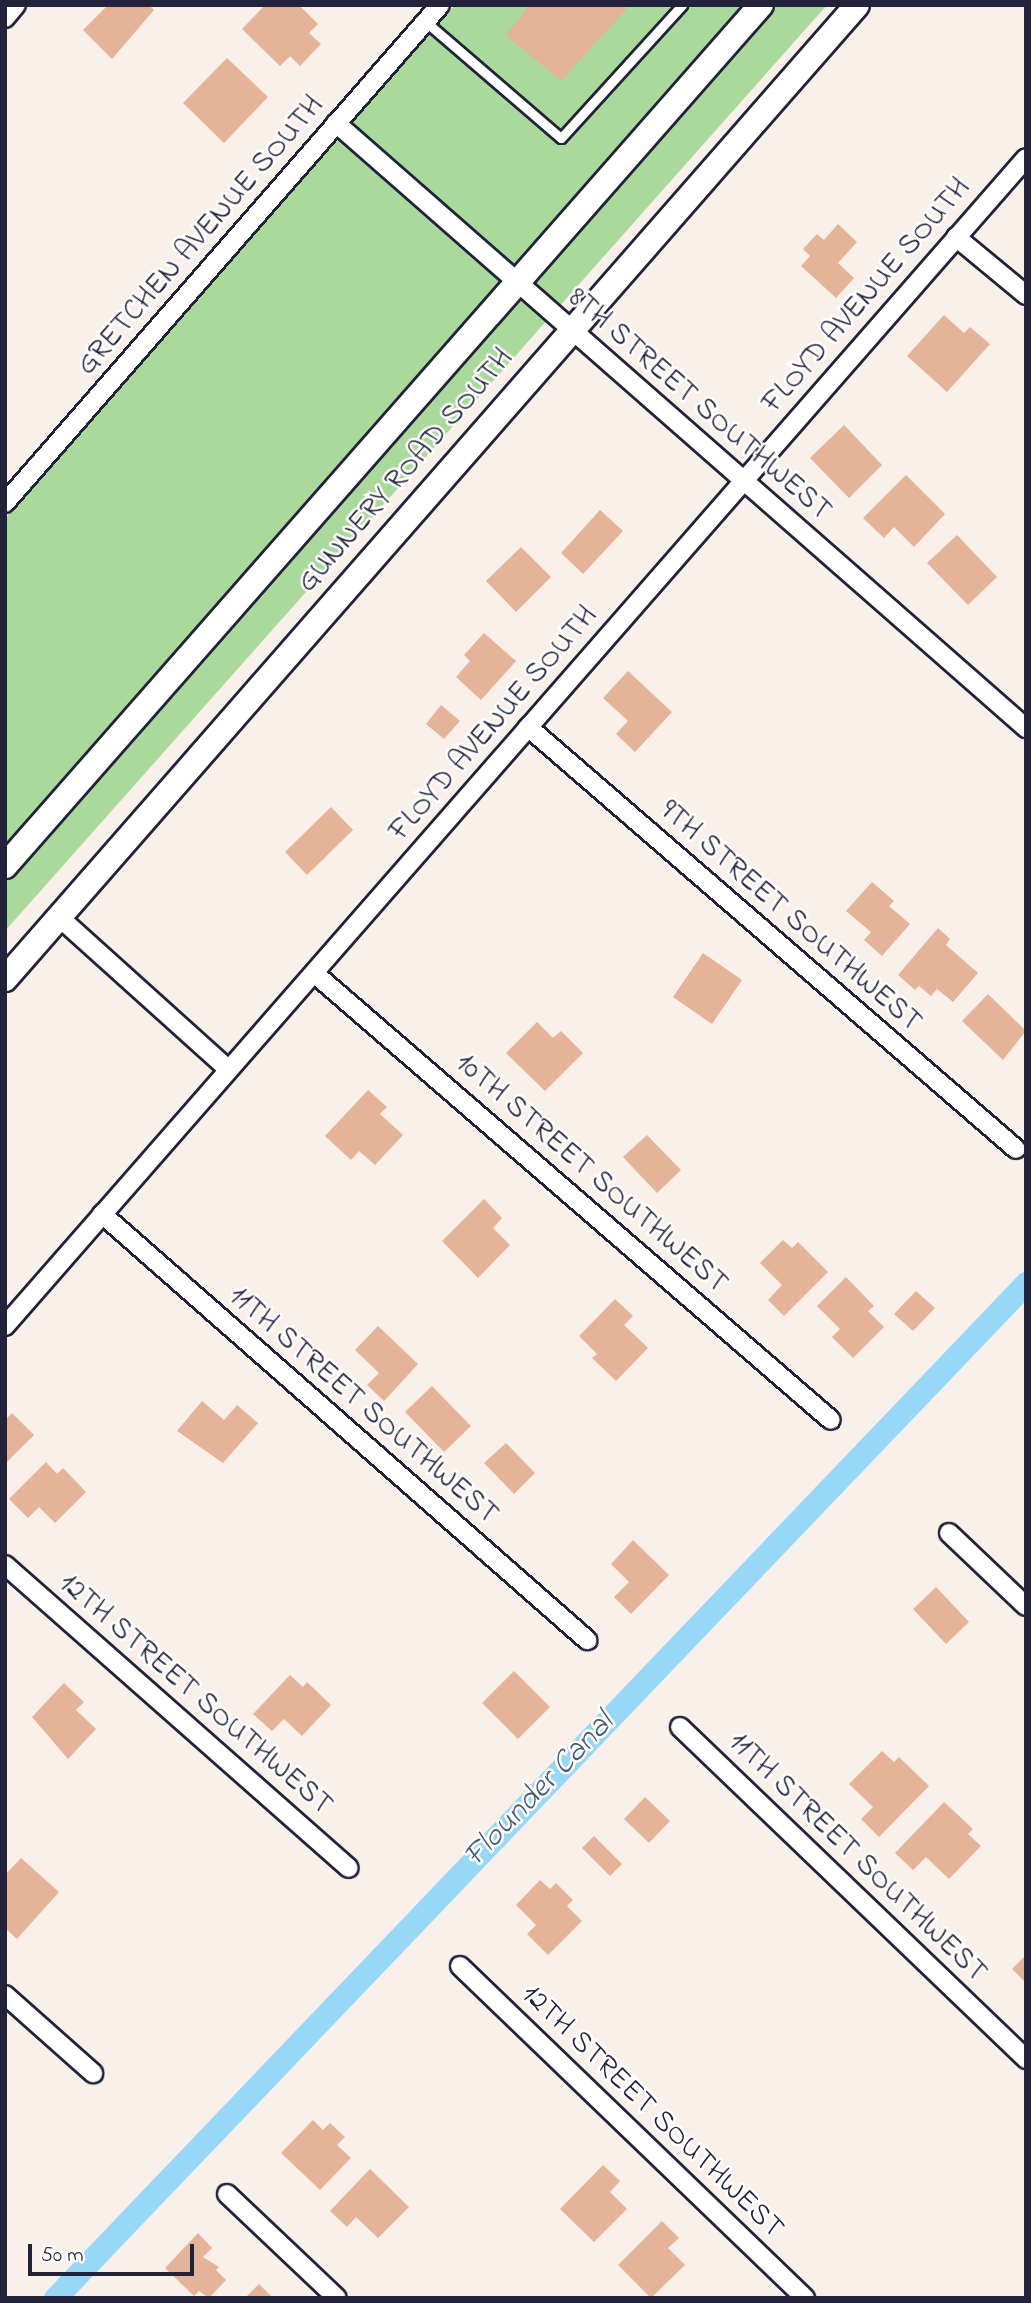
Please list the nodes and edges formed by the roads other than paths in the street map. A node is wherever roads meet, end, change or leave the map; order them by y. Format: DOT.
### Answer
graph roads {
  1 [pos="16,5"];
  2 [pos="440,5"];
  3 [pos="682,5"];
  4 [pos="761,5"];
  5 [pos="857,5"];
  6 [pos="5,18"];
  7 [pos="426,22"];
  8 [pos="336,123"];
  9 [pos="1026,158"];
  10 [pos="956,237"];
  11 [pos="517,284"];
  12 [pos="1026,295"];
  13 [pos="570,330"];
  14 [pos="743,481"];
  15 [pos="5,503"];
  16 [pos="528,727"];
  17 [pos="1026,728"];
  18 [pos="5,866"];
  19 [pos="59,917"];
  20 [pos="313,972"];
  21 [pos="5,979"];
  22 [pos="229,1069"];
  23 [pos="1016,1149"];
  24 [pos="102,1214"];
  25 [pos="5,1326"];
  26 [pos="831,1420"];
  27 [pos="949,1532"];
  28 [pos="5,1565"];
  29 [pos="1026,1606"];
  30 [pos="587,1640"];
  31 [pos="680,1727"];
  32 [pos="349,1868"];
  33 [pos="460,1966"];
  34 [pos="5,1995"];
  35 [pos="1026,2059"];
  36 [pos="93,2073"];
  37 [pos="227,2194"];
  38 [pos="337,2298"];
  39 [pos="805,2298"];
  1 -- 6 [label="street"];
  2 -- 7 [label="street, GRETCHEN AVENUE SOUTH"];
  3 -- 7 [label="lane"];
  4 -- 11 [label="main road, GUNNERY ROAD SOUTH"];
  5 -- 13 [label="main road, GUNNERY ROAD SOUTH"];
  7 -- 8 [label="street, GRETCHEN AVENUE SOUTH"];
  8 -- 11 [label="street, 8TH STREET SOUTHWEST"];
  8 -- 15 [label="street, GRETCHEN AVENUE SOUTH"];
  9 -- 10 [label="street, FLOYD AVENUE SOUTH"];
  10 -- 12 [label="street"];
  10 -- 14 [label="street, FLOYD AVENUE SOUTH"];
  11 -- 13 [label="street, 8TH STREET SOUTHWEST"];
  11 -- 18 [label="main road, GUNNERY ROAD SOUTH"];
  13 -- 14 [label="street, 8TH STREET SOUTHWEST"];
  13 -- 19 [label="main road, GUNNERY ROAD SOUTH"];
  14 -- 16 [label="street, FLOYD AVENUE SOUTH"];
  14 -- 17 [label="street, 8TH STREET SOUTHWEST"];
  16 -- 20 [label="street, FLOYD AVENUE SOUTH"];
  16 -- 23 [label="street, 9TH STREET SOUTHWEST"];
  19 -- 21 [label="main road, GUNNERY ROAD SOUTH"];
  19 -- 22 [label="street"];
  20 -- 22 [label="street, FLOYD AVENUE SOUTH"];
  20 -- 26 [label="street, 10TH STREET SOUTHWEST"];
  22 -- 24 [label="street, FLOYD AVENUE SOUTH"];
  24 -- 25 [label="street, FLOYD AVENUE SOUTH"];
  24 -- 30 [label="street, 11TH STREET SOUTHWEST"];
  27 -- 29 [label="street"];
  28 -- 32 [label="street, 12TH STREET SOUTHWEST"];
  31 -- 35 [label="street, 11TH STREET SOUTHWEST"];
  33 -- 39 [label="street, 12TH STREET SOUTHWEST"];
  34 -- 36 [label="street"];
  37 -- 38 [label="street"];
}
